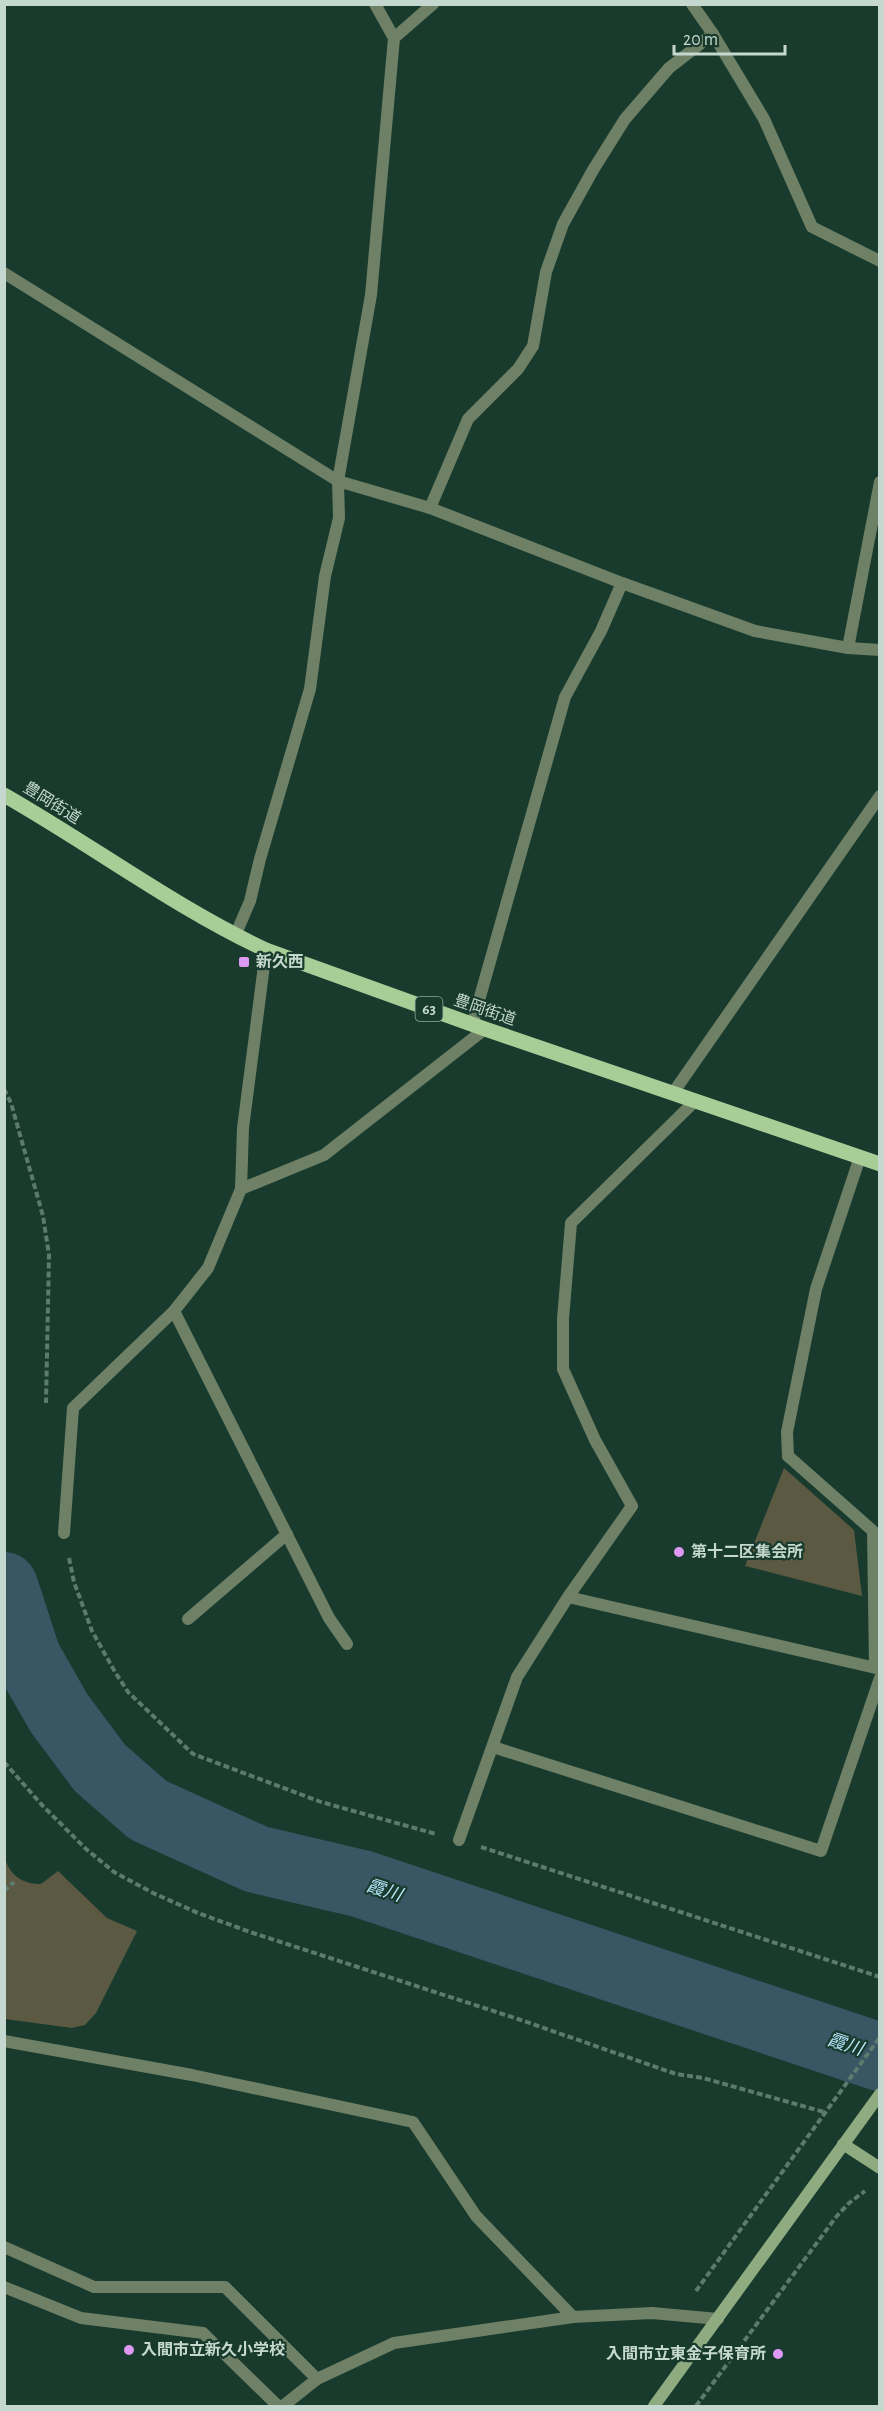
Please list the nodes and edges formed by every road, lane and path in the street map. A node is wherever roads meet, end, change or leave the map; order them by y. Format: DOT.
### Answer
graph roads {
  1 [pos="375,4"];
  2 [pos="433,4"];
  3 [pos="692,4"];
  4 [pos="713,34"];
  5 [pos="394,38"];
  6 [pos="879,261"];
  7 [pos="4,273"];
  8 [pos="338,481"];
  9 [pos="879,482"];
  10 [pos="430,508"];
  11 [pos="622,584"];
  12 [pos="848,648"];
  13 [pos="879,650"];
  14 [pos="4,795"];
  15 [pos="879,796"];
  16 [pos="235,936"];
  17 [pos="266,950"];
  18 [pos="478,1027"];
  19 [pos="4,1089"];
  20 [pos="673,1093"];
  21 [pos="694,1101"];
  22 [pos="861,1157"];
  23 [pos="879,1164"];
  24 [pos="241,1189"];
  25 [pos="174,1311"];
  26 [pos="46,1414"];
  27 [pos="64,1533"];
  28 [pos="287,1534"];
  29 [pos="568,1597"];
  30 [pos="188,1619"];
  31 [pos="347,1644"];
  32 [pos="878,1672"];
  33 [pos="493,1748"];
  34 [pos="4,1762"];
  35 [pos="459,1840"];
  36 [pos="14,1882"];
  37 [pos="4,1891"];
  38 [pos="879,1977"];
  39 [pos="879,2037"];
  40 [pos="4,2041"];
  41 [pos="879,2094"];
  42 [pos="824,2112"];
  43 [pos="843,2144"];
  44 [pos="879,2168"];
  45 [pos="865,2191"];
  46 [pos="4,2247"];
  47 [pos="4,2287"];
  48 [pos="694,2294"];
  49 [pos="573,2317"];
  50 [pos="718,2319"];
  51 [pos="317,2379"];
  52 [pos="278,2406"];
  53 [pos="283,2406"];
  54 [pos="654,2406"];
  55 [pos="696,2406"];
  1 -- 5 [label="street"];
  2 -- 5 [label="street"];
  3 -- 4 [label="street"];
  4 -- 6 [label="street"];
  4 -- 10 [label="street"];
  5 -- 8 [label="street"];
  7 -- 8 [label="street"];
  8 -- 10 [label="street"];
  8 -- 16 [label="street"];
  9 -- 12 [label="street"];
  10 -- 11 [label="street"];
  11 -- 12 [label="street"];
  11 -- 18 [label="street"];
  12 -- 13 [label="street"];
  14 -- 16 [label="main road, 豊岡街道 / 63"];
  15 -- 20 [label="street"];
  16 -- 17 [label="main road, 豊岡街道 / 63"];
  17 -- 18 [label="main road, 豊岡街道 / 63"];
  17 -- 24 [label="street"];
  18 -- 20 [label="main road, 豊岡街道 / 63"];
  18 -- 24 [label="street"];
  19 -- 26 [label="path"];
  20 -- 21 [label="main road, 豊岡街道 / 63"];
  21 -- 22 [label="main road, 豊岡街道 / 63"];
  21 -- 29 [label="street"];
  22 -- 23 [label="main road, 豊岡街道 / 63"];
  22 -- 32 [label="street"];
  24 -- 25 [label="street"];
  25 -- 27 [label="street"];
  25 -- 28 [label="street"];
  27 -- 35 [label="path"];
  28 -- 30 [label="street"];
  28 -- 31 [label="street"];
  29 -- 32 [label="street"];
  29 -- 33 [label="street"];
  32 -- 33 [label="street"];
  33 -- 35 [label="street"];
  34 -- 42 [label="path"];
  35 -- 38 [label="path"];
  36 -- 37 [label="path"];
  39 -- 42 [label="path"];
  40 -- 49 [label="street"];
  41 -- 43 [label="street"];
  42 -- 48 [label="path"];
  43 -- 44 [label="street"];
  43 -- 50 [label="street"];
  45 -- 55 [label="path"];
  46 -- 51 [label="street"];
  47 -- 52 [label="street"];
  49 -- 50 [label="street"];
  49 -- 51 [label="street"];
  50 -- 54 [label="street"];
  51 -- 53 [label="street"];
}
